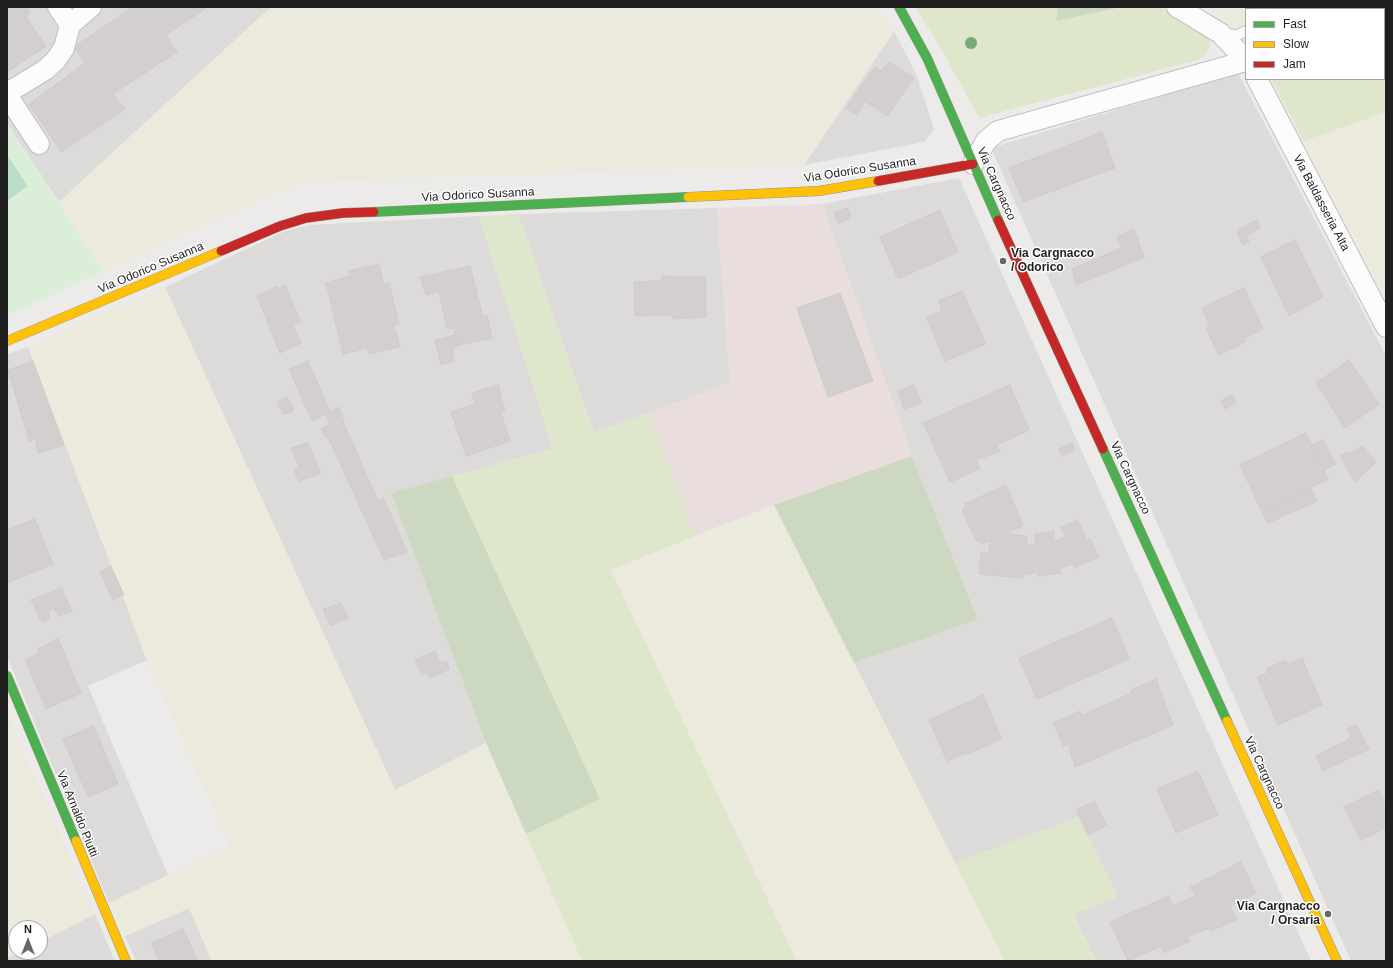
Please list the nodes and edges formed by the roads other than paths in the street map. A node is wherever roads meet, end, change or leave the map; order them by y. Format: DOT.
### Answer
graph roads {
  1 [pos="58,7"];
  2 [pos="91,7"];
  3 [pos="899,7"];
  4 [pos="1177,7"];
  5 [pos="70,26"];
  6 [pos="1245,32"];
  7 [pos="1220,34"];
  8 [pos="1245,59"];
  9 [pos="1245,60"];
  10 [pos="1258,80"];
  11 [pos="7,94"];
  12 [pos="39,144"];
  13 [pos="973,164"];
  14 [pos="1386,327"];
  15 [pos="7,341"];
  16 [pos="7,676"];
  17 [pos="126,961"];
  18 [pos="1337,961"];
  1 -- 5 [label="street"];
  2 -- 5 [label="street"];
  3 -- 13 [label="street, Via Cargnacco"];
  4 -- 7 [label="street"];
  5 -- 11 [label="street"];
  6 -- 7 [label="lane"];
  7 -- 8 [label="street"];
  9 -- 13 [label="street"];
  10 -- 14 [label="street, Via Baldasseria Alta"];
  11 -- 12 [label="street"];
  13 -- 15 [label="street, Via Odorico Susanna"];
  13 -- 18 [label="street, Via Cargnacco"];
  16 -- 17 [label="street, Via Arnaldo Piutti"];
}
